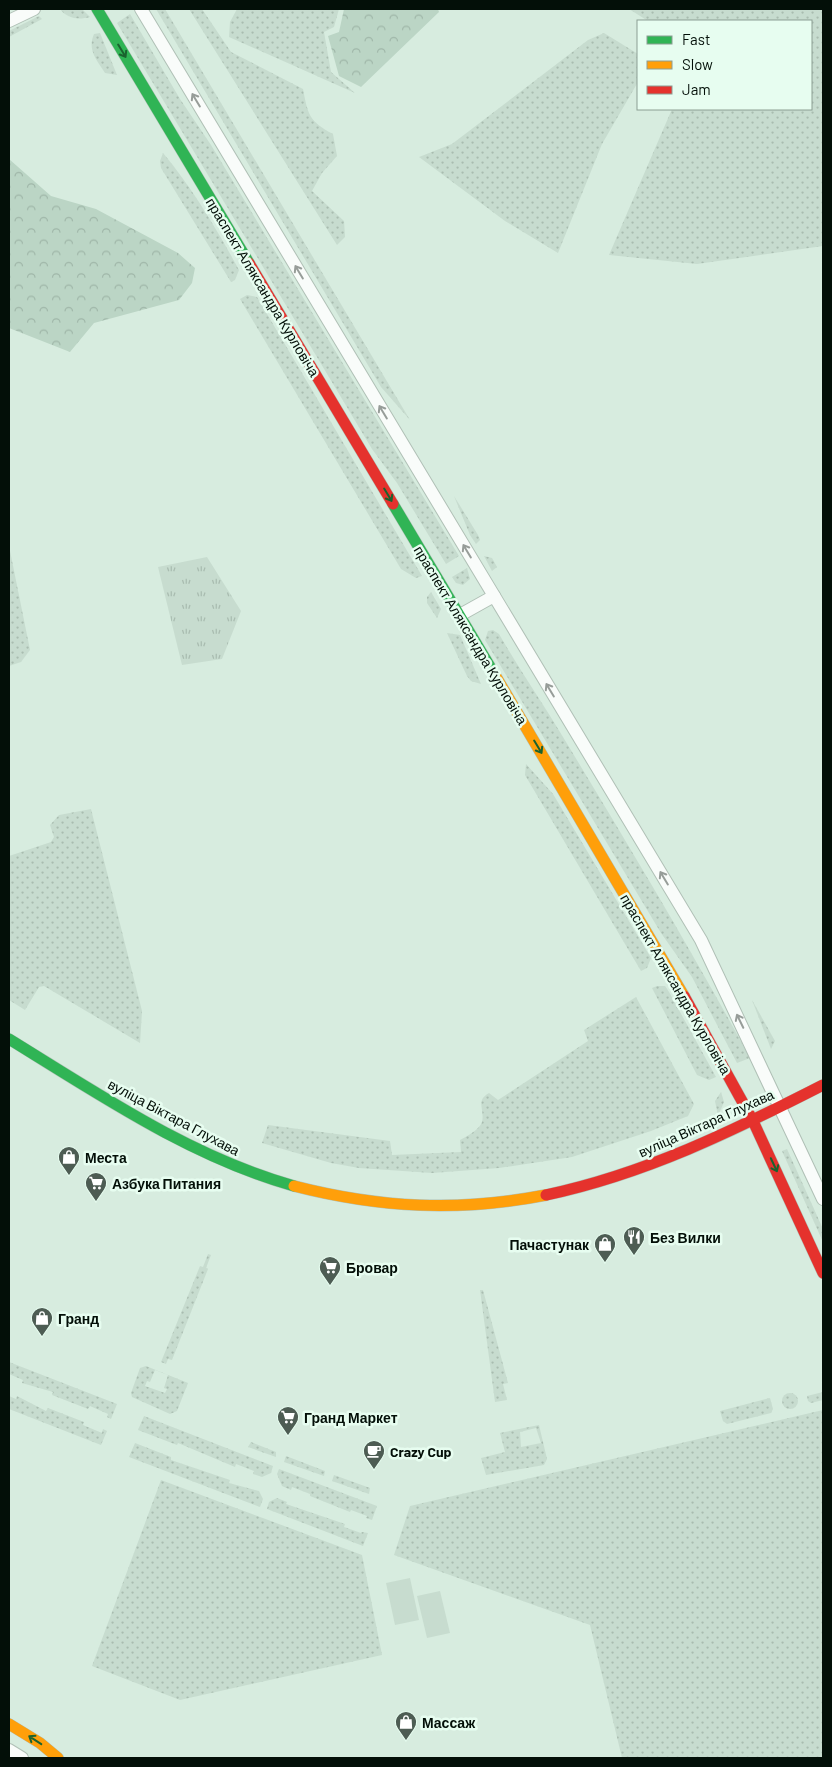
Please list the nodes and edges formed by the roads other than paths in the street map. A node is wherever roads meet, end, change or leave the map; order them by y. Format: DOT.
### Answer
graph roads {
  1 [pos="34,9"];
  2 [pos="97,9"];
  3 [pos="141,9"];
  4 [pos="9,21"];
  5 [pos="494,596"];
  6 [pos="460,615"];
  7 [pos="9,1039"];
  8 [pos="823,1084"];
  9 [pos="781,1108"];
  10 [pos="753,1121"];
  11 [pos="823,1199"];
  12 [pos="823,1273"];
  13 [pos="9,1724"];
  14 [pos="9,1750"];
  15 [pos="22,1758"];
  16 [pos="58,1758"];
  1 -- 4 [label="street"];
  2 -- 6 [label="street, праспект Аляксандра Курловіча, one-way"];
  5 -- 3 [label="street, one-way"];
  5 -- 6 [label="street"];
  9 -- 5 [label="street, one-way"];
  6 -- 10 [label="street, праспект Аляксандра Курловіча, one-way"];
  7 -- 10 [label="street, вуліца Віктара Глухава"];
  8 -- 9 [label="street, вуліца Віктара Глухава"];
  9 -- 10 [label="street, вуліца Віктара Глухава"];
  9 -- 11 [label="street"];
  10 -- 12 [label="street, праспект Аляксандра Курловіча, one-way"];
  16 -- 13 [label="street, one-way"];
  14 -- 15 [label="street"];
}
